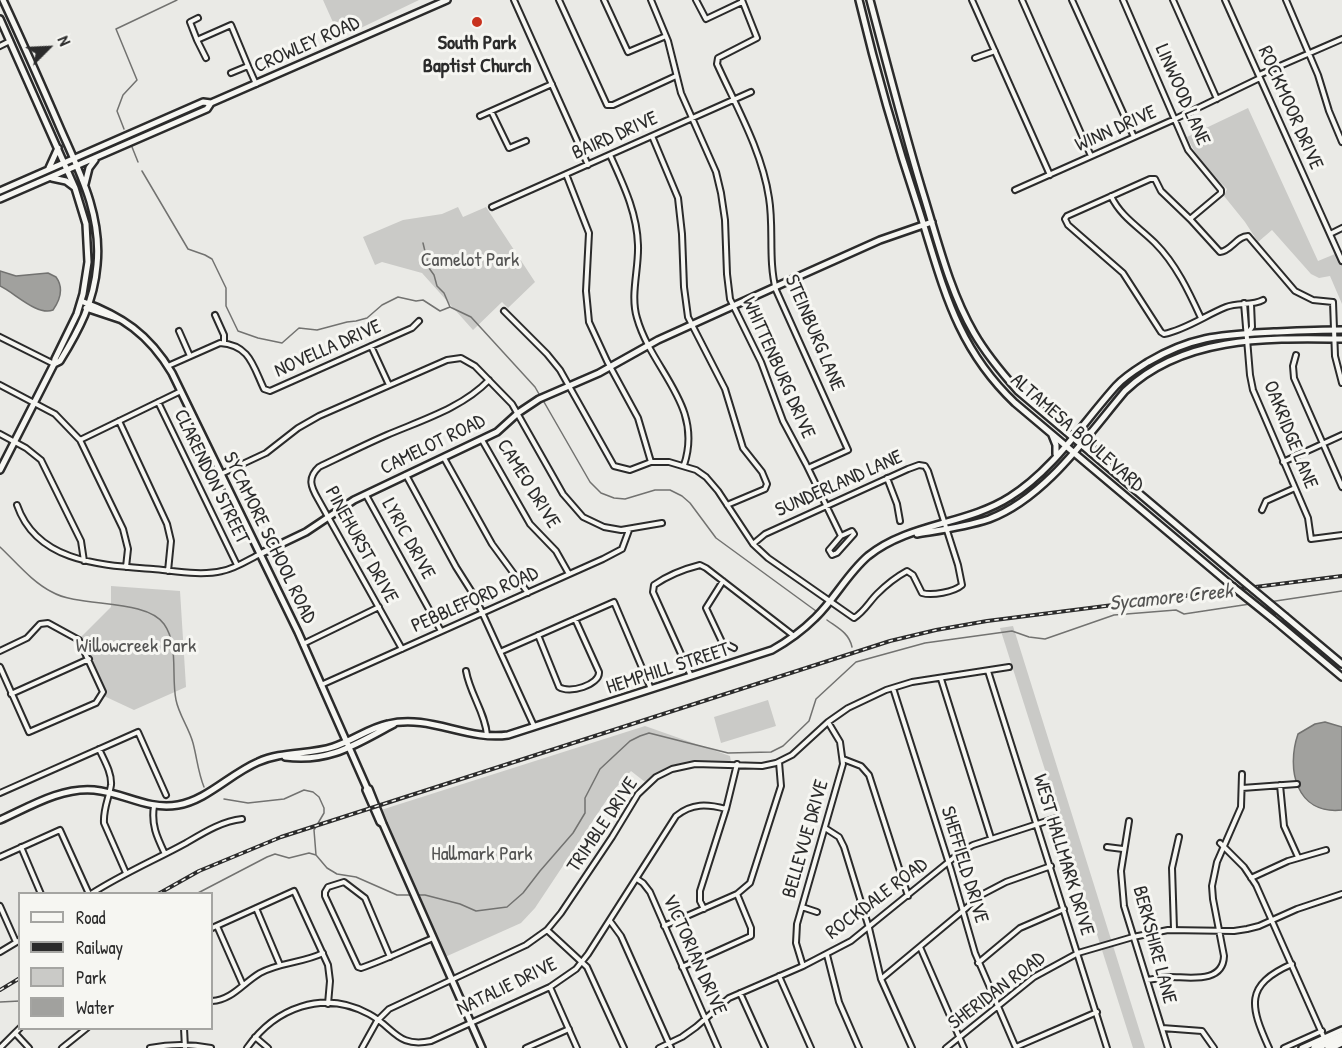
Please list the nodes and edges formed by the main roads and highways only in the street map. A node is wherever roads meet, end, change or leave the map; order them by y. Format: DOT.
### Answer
graph roads {
  1 [pos="3,0"];
  2 [pos="447,0"];
  3 [pos="859,0"];
  4 [pos="870,0"];
  5 [pos="0,19"];
  6 [pos="887,64"];
  7 [pos="876,67"];
  8 [pos="41,84"];
  9 [pos="32,89"];
  10 [pos="211,103"];
  11 [pos="68,145"];
  12 [pos="58,148"];
  13 [pos="87,152"];
  14 [pos="97,158"];
  15 [pos="74,159"];
  16 [pos="64,163"];
  17 [pos="77,167"];
  18 [pos="49,170"];
  19 [pos="68,171"];
  20 [pos="51,178"];
  21 [pos="85,185"];
  22 [pos="75,188"];
  23 [pos="0,191"];
  24 [pos="0,199"];
  25 [pos="932,222"];
  26 [pos="86,224"];
  27 [pos="923,225"];
  28 [pos="98,241"];
  29 [pos="88,251"];
  30 [pos="80,303"];
  31 [pos="89,307"];
  32 [pos="1342,330"];
  33 [pos="1342,339"];
  34 [pos="54,364"];
  35 [pos="1143,365"];
  36 [pos="1148,373"];
  37 [pos="1092,429"];
  38 [pos="1052,433"];
  39 [pos="1073,436"];
  40 [pos="1081,442"];
  41 [pos="1066,445"];
  42 [pos="1073,451"];
  43 [pos="1096,455"];
  44 [pos="1055,456"];
  45 [pos="1086,462"];
  46 [pos="1061,465"];
  47 [pos="0,470"];
  48 [pos="1139,492"];
  49 [pos="1009,498"];
  50 [pos="1132,501"];
  51 [pos="1014,506"];
  52 [pos="946,527"];
  53 [pos="260,554"];
  54 [pos="1342,664"];
  55 [pos="1342,677"];
  56 [pos="347,745"];
  57 [pos="0,820"];
  58 [pos="1342,1030"];
  59 [pos="1342,1036"];
  60 [pos="1342,1042"];
  61 [pos="483,1048"];
  62 [pos="1302,1048"];
  63 [pos="1315,1048"];
  64 [pos="1329,1048"];
  1 -- 8 [label="main road"];
  2 -- 10 [label="main road, CROWLEY ROAD"];
  3 -- 7 [label="main road, ALTAMESA BOULEVARD"];
  4 -- 6 [label="main road, ALTAMESA BOULEVARD"];
  5 -- 9 [label="main road"];
  6 -- 7 [label="main road"];
  6 -- 25 [label="main road, ALTAMESA BOULEVARD"];
  7 -- 27 [label="main road, ALTAMESA BOULEVARD"];
  8 -- 9 [label="main road"];
  8 -- 11 [label="main road"];
  9 -- 12 [label="main road"];
  10 -- 13 [label="main road, CROWLEY ROAD"];
  10 -- 14 [label="main road, CROWLEY ROAD"];
  11 -- 13 [label="main road"];
  11 -- 15 [label="main road"];
  12 -- 16 [label="main road"];
  12 -- 18 [label="main road"];
  13 -- 15 [label="main road, CROWLEY ROAD"];
  14 -- 17 [label="main road, CROWLEY ROAD"];
  14 -- 21 [label="main road"];
  15 -- 16 [label="main road, CROWLEY ROAD"];
  15 -- 17 [label="main road"];
  16 -- 18 [label="main road, CROWLEY ROAD"];
  16 -- 19 [label="main road"];
  17 -- 19 [label="main road, CROWLEY ROAD"];
  17 -- 21 [label="main road"];
  18 -- 23 [label="main road, CROWLEY ROAD"];
  19 -- 20 [label="main road, CROWLEY ROAD"];
  19 -- 22 [label="main road"];
  20 -- 22 [label="main road"];
  20 -- 24 [label="main road, CROWLEY ROAD"];
  21 -- 28 [label="main road"];
  22 -- 26 [label="main road"];
  25 -- 27 [label="main road, CAMELOT ROAD"];
  25 -- 39 [label="main road, ALTAMESA BOULEVARD"];
  26 -- 28 [label="main road"];
  26 -- 29 [label="main road"];
  27 -- 38 [label="main road, ALTAMESA BOULEVARD"];
  27 -- 53 [label="main road, CAMELOT ROAD"];
  28 -- 29 [label="main road"];
  28 -- 31 [label="main road"];
  29 -- 30 [label="main road"];
  30 -- 31 [label="main road, SYCAMORE SCHOOL ROAD"];
  30 -- 34 [label="main road"];
  31 -- 34 [label="main road"];
  31 -- 53 [label="main road, SYCAMORE SCHOOL ROAD"];
  32 -- 35 [label="main road, HEMPHILL STREET"];
  33 -- 36 [label="main road, HEMPHILL STREET"];
  34 -- 47 [label="main road"];
  35 -- 36 [label="main road"];
  35 -- 39 [label="main road, HEMPHILL STREET"];
  36 -- 37 [label="main road, HEMPHILL STREET"];
  37 -- 40 [label="main road, HEMPHILL STREET"];
  37 -- 43 [label="main road"];
  38 -- 41 [label="main road, ALTAMESA BOULEVARD"];
  38 -- 44 [label="main road"];
  39 -- 40 [label="main road, ALTAMESA BOULEVARD"];
  39 -- 41 [label="main road, HEMPHILL STREET"];
  40 -- 42 [label="main road, HEMPHILL STREET"];
  40 -- 43 [label="main road, ALTAMESA BOULEVARD"];
  41 -- 42 [label="main road, ALTAMESA BOULEVARD"];
  41 -- 44 [label="main road, HEMPHILL STREET"];
  42 -- 45 [label="main road, ALTAMESA BOULEVARD"];
  42 -- 46 [label="main road, HEMPHILL STREET"];
  43 -- 48 [label="main road, ALTAMESA BOULEVARD"];
  44 -- 49 [label="main road, HEMPHILL STREET"];
  45 -- 46 [label="main road"];
  45 -- 50 [label="main road, ALTAMESA BOULEVARD"];
  46 -- 51 [label="main road, HEMPHILL STREET"];
  48 -- 50 [label="main road"];
  48 -- 54 [label="main road, ALTAMESA BOULEVARD, bridge"];
  49 -- 51 [label="main road"];
  49 -- 52 [label="main road, HEMPHILL STREET"];
  50 -- 55 [label="main road, ALTAMESA BOULEVARD, bridge"];
  51 -- 52 [label="main road, HEMPHILL STREET"];
  52 -- 56 [label="main road, HEMPHILL STREET"];
  53 -- 56 [label="main road, SYCAMORE SCHOOL ROAD"];
  56 -- 57 [label="main road, HEMPHILL STREET"];
  56 -- 61 [label="main road, SYCAMORE SCHOOL ROAD"];
  58 -- 62 [label="main road"];
  59 -- 63 [label="highway"];
  60 -- 64 [label="highway"];
}
